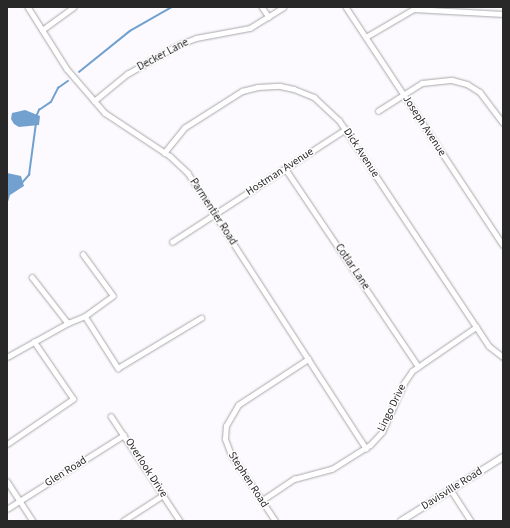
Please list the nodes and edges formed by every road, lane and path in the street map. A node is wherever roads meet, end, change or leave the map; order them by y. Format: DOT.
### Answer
graph roads {
  1 [pos="28,7"];
  2 [pos="74,7"];
  3 [pos="262,7"];
  4 [pos="284,7"];
  5 [pos="346,7"];
  6 [pos="503,14"];
  7 [pos="269,17"];
  8 [pos="42,30"];
  9 [pos="366,37"];
  10 [pos="404,94"];
  11 [pos="94,101"];
  12 [pos="378,111"];
  13 [pos="502,119"];
  14 [pos="346,129"];
  15 [pos="164,153"];
  16 [pos="285,168"];
  17 [pos="214,215"];
  18 [pos="172,242"];
  19 [pos="503,245"];
  20 [pos="83,255"];
  21 [pos="32,277"];
  22 [pos="85,316"];
  23 [pos="201,318"];
  24 [pos="68,323"];
  25 [pos="476,327"];
  26 [pos="34,342"];
  27 [pos="7,357"];
  28 [pos="503,357"];
  29 [pos="308,359"];
  30 [pos="418,366"];
  31 [pos="112,416"];
  32 [pos="124,435"];
  33 [pos="7,444"];
  34 [pos="366,448"];
  35 [pos="503,457"];
  36 [pos="7,481"];
  37 [pos="451,490"];
  38 [pos="163,495"];
  39 [pos="20,501"];
  40 [pos="261,501"];
  41 [pos="7,509"];
  42 [pos="33,521"];
  43 [pos="123,521"];
  44 [pos="180,521"];
  45 [pos="275,521"];
  46 [pos="401,521"];
  47 [pos="471,521"];
  1 -- 8 [label="street, Parmentier Road"];
  2 -- 8 [label="street"];
  3 -- 7 [label="street"];
  4 -- 7 [label="street, Decker Lane"];
  5 -- 9 [label="street, Joseph Avenue"];
  6 -- 9 [label="street"];
  7 -- 11 [label="street, Decker Lane"];
  8 -- 11 [label="street, Parmentier Road"];
  9 -- 10 [label="street, Joseph Avenue"];
  10 -- 12 [label="street"];
  10 -- 13 [label="street"];
  10 -- 19 [label="street, Joseph Avenue"];
  11 -- 15 [label="street, Parmentier Road"];
  14 -- 15 [label="street, Dick Avenue"];
  14 -- 16 [label="street, Hostman Avenue"];
  14 -- 25 [label="street, Dick Avenue"];
  15 -- 17 [label="street, Parmentier Road"];
  16 -- 17 [label="street, Hostman Avenue"];
  16 -- 30 [label="street, Cotlar Lane"];
  17 -- 18 [label="street, Hostman Avenue"];
  17 -- 29 [label="street, Parmentier Road"];
  20 -- 22 [label="street"];
  21 -- 24 [label="street"];
  22 -- 23 [label="street"];
  22 -- 24 [label="street"];
  24 -- 26 [label="street"];
  25 -- 28 [label="street, Dick Avenue"];
  25 -- 30 [label="street, Lingo Drive"];
  26 -- 27 [label="street"];
  26 -- 33 [label="street"];
  29 -- 34 [label="street, Parmentier Road"];
  29 -- 40 [label="street, Stephen Road"];
  30 -- 34 [label="street, Lingo Drive"];
  31 -- 32 [label="street, Overlook Drive"];
  32 -- 38 [label="street, Overlook Drive"];
  32 -- 39 [label="street, Glen Road"];
  34 -- 40 [label="street, Lingo Drive"];
  35 -- 37 [label="street, Davisville Road"];
  36 -- 39 [label="street"];
  37 -- 46 [label="street, Davisville Road"];
  37 -- 47 [label="street"];
  38 -- 43 [label="street"];
  38 -- 44 [label="street, Overlook Drive"];
  39 -- 41 [label="street, Glen Road"];
  39 -- 42 [label="street"];
  40 -- 45 [label="street, Stephen Road"];
}
